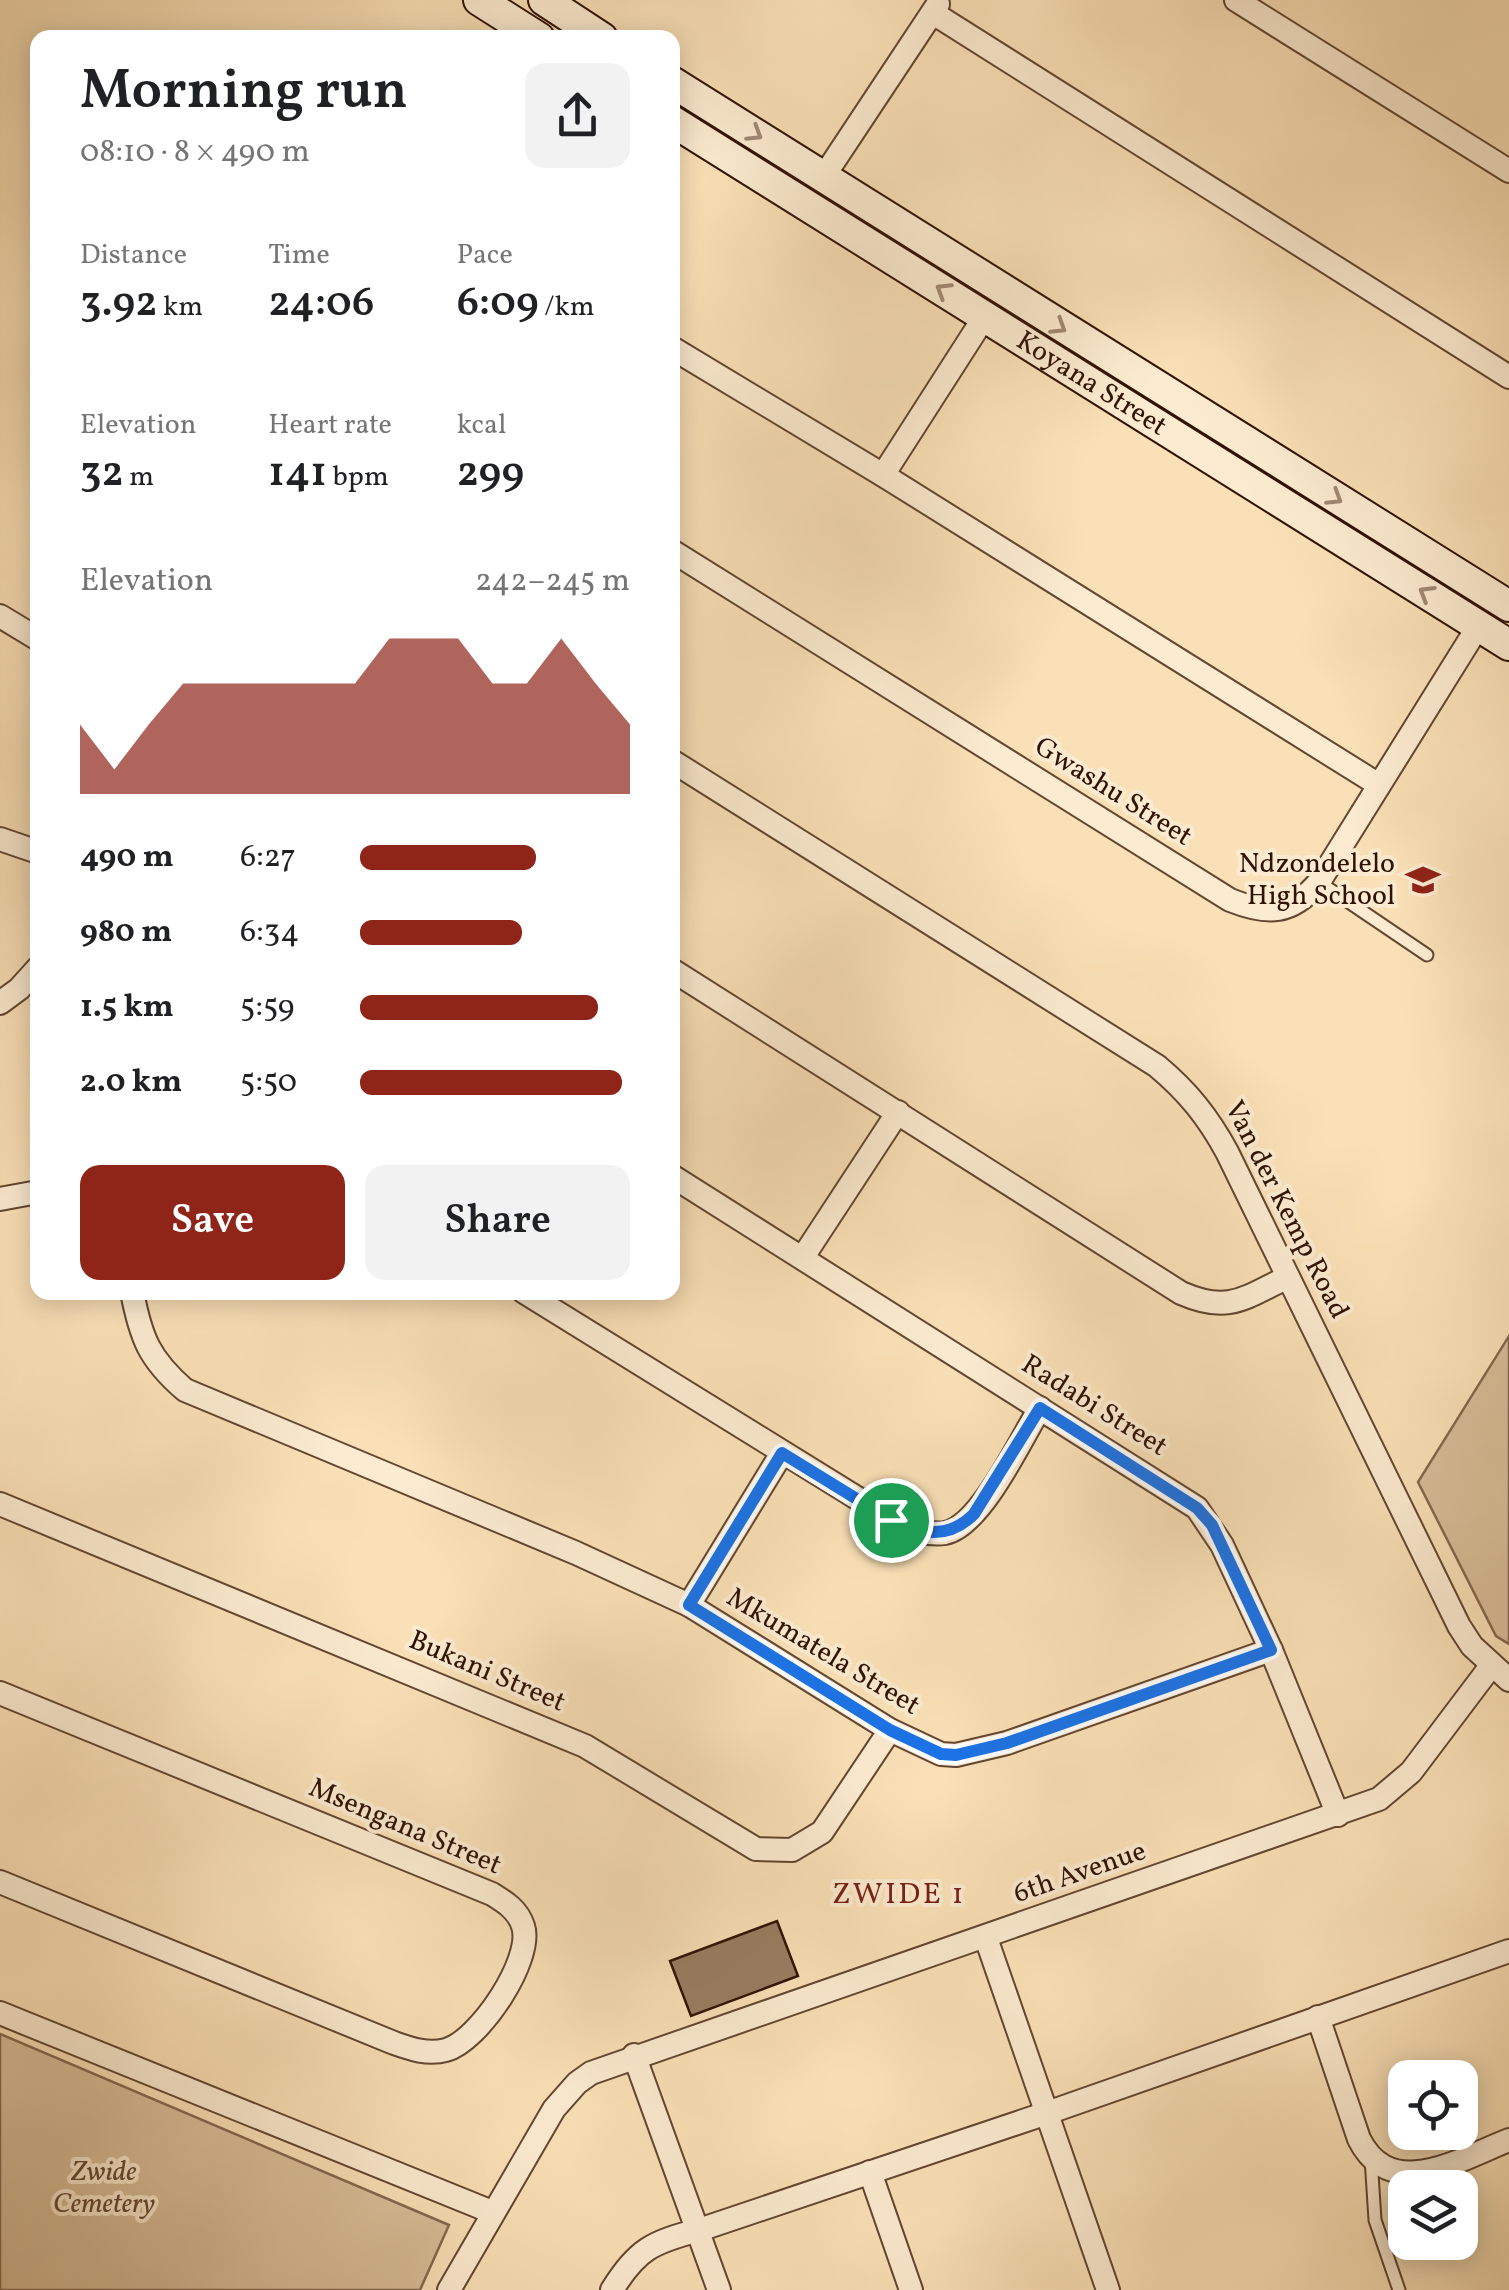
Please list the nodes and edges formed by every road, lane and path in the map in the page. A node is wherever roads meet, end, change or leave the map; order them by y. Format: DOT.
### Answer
graph roads {
  1 [pos="479,0"];
  2 [pos="544,0"];
  3 [pos="1236,0"];
  4 [pos="937,6"];
  5 [pos="527,30"];
  6 [pos="590,30"];
  7 [pos="680,87"];
  8 [pos="680,126"];
  9 [pos="1509,171"];
  10 [pos="824,176"];
  11 [pos="985,316"];
  12 [pos="680,353"];
  13 [pos="1509,377"];
  14 [pos="883,475"];
  15 [pos="680,556"];
  16 [pos="1509,606"];
  17 [pos="0,616"];
  18 [pos="1478,624"];
  19 [pos="30,634"];
  20 [pos="1509,644"];
  21 [pos="680,766"];
  22 [pos="1379,785"];
  23 [pos="0,839"];
  24 [pos="30,849"];
  25 [pos="1319,882"];
  26 [pos="1427,955"];
  27 [pos="680,975"];
  28 [pos="30,977"];
  29 [pos="0,1003"];
  30 [pos="898,1112"];
  31 [pos="680,1181"];
  32 [pos="30,1193"];
  33 [pos="0,1198"];
  34 [pos="803,1257"];
  35 [pos="1288,1277"];
  36 [pos="134,1300"];
  37 [pos="537,1300"];
  38 [pos="1040,1408"];
  39 [pos="782,1453"];
  40 [pos="0,1504"];
  41 [pos="689,1605"];
  42 [pos="1271,1650"];
  43 [pos="1500,1673"];
  44 [pos="0,1693"];
  45 [pos="890,1730"];
  46 [pos="1338,1815"];
  47 [pos="0,1882"];
  48 [pos="986,1938"];
  49 [pos="1509,1951"];
  50 [pos="0,2013"];
  51 [pos="1318,2016"];
  52 [pos="634,2056"];
  53 [pos="1047,2113"];
  54 [pos="1509,2140"];
  55 [pos="1371,2158"];
  56 [pos="870,2172"];
  57 [pos="492,2212"];
  58 [pos="699,2230"];
  59 [pos="449,2290"];
  60 [pos="612,2290"];
  61 [pos="719,2290"];
  62 [pos="911,2290"];
  63 [pos="1108,2290"];
  64 [pos="1399,2290"];
  1 -- 5 [label="main road"];
  2 -- 6 [label="main road"];
  3 -- 9 [label="street"];
  4 -- 10 [label="street"];
  4 -- 13 [label="street"];
  7 -- 10 [label="main road, Koyana Street, one-way"];
  11 -- 8 [label="main road, Koyana Street, one-way"];
  10 -- 16 [label="main road, Koyana Street, one-way"];
  11 -- 14 [label="street"];
  18 -- 11 [label="main road, Koyana Street, one-way"];
  12 -- 14 [label="street"];
  14 -- 22 [label="street"];
  15 -- 25 [label="street, Gwashu Street"];
  17 -- 19 [label="street"];
  18 -- 20 [label="main road, Koyana Street"];
  18 -- 22 [label="street, Gwashu Street"];
  21 -- 35 [label="street, Van der Kemp Road"];
  22 -- 25 [label="street, Gwashu Street"];
  23 -- 24 [label="street"];
  25 -- 26 [label="lane"];
  27 -- 30 [label="street"];
  28 -- 29 [label="street"];
  30 -- 34 [label="street"];
  30 -- 35 [label="street"];
  31 -- 34 [label="street, Radabi Street"];
  32 -- 33 [label="street"];
  34 -- 38 [label="street, Radabi Street"];
  35 -- 43 [label="street, Van der Kemp Road"];
  36 -- 41 [label="street, Mkumatela Street"];
  37 -- 39 [label="street"];
  38 -- 39 [label="street"];
  38 -- 42 [label="street, Radabi Street"];
  39 -- 41 [label="street"];
  40 -- 45 [label="street, Bukani Street"];
  41 -- 45 [label="street, Mkumatela Street"];
  42 -- 45 [label="street, Mkumatela Street"];
  42 -- 46 [label="street, Radabi Street"];
  43 -- 46 [label="street, 6th Avenue"];
  44 -- 47 [label="street, Msengana Street"];
  46 -- 48 [label="street, 6th Avenue"];
  48 -- 52 [label="street, 6th Avenue"];
  48 -- 53 [label="street"];
  49 -- 51 [label="street"];
  50 -- 57 [label="street"];
  51 -- 53 [label="street"];
  51 -- 55 [label="street"];
  52 -- 57 [label="street, 6th Avenue"];
  52 -- 58 [label="street"];
  53 -- 56 [label="street"];
  53 -- 63 [label="street"];
  54 -- 55 [label="street"];
  55 -- 64 [label="lane"];
  56 -- 58 [label="street"];
  56 -- 62 [label="street"];
  57 -- 59 [label="street, 6th Avenue"];
  58 -- 60 [label="street"];
  58 -- 61 [label="street"];
}
